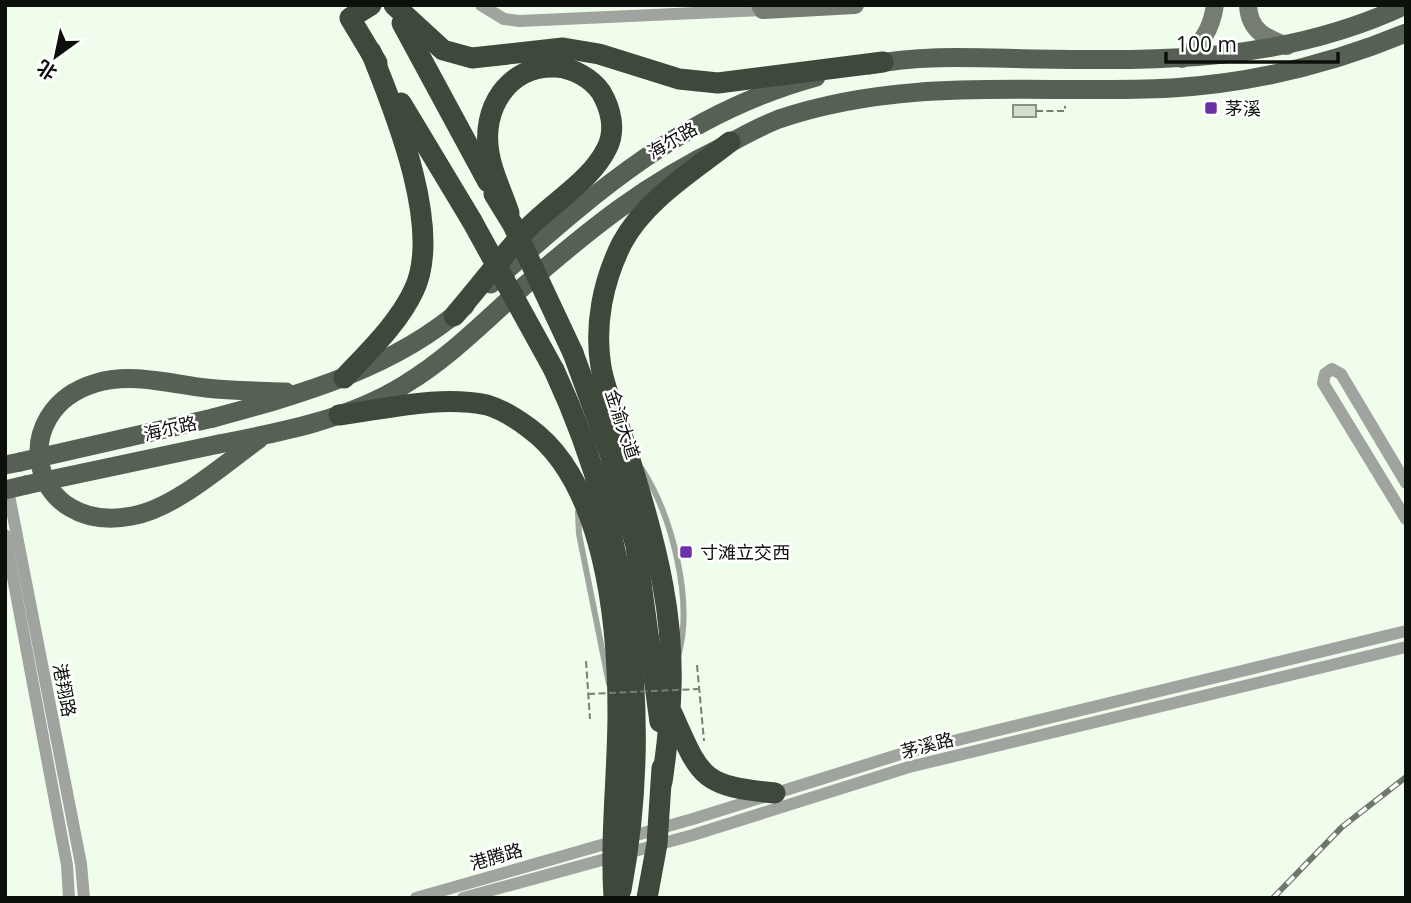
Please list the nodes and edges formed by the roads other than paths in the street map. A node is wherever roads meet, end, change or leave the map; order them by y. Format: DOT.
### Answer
graph roads {
  1 [pos="371,5"];
  2 [pos="394,5"];
  3 [pos="481,5"];
  4 [pos="855,5"];
  5 [pos="1214,5"];
  6 [pos="1248,5"];
  7 [pos="1406,5"];
  8 [pos="762,8"];
  9 [pos="1406,33"];
  10 [pos="1287,46"];
  11 [pos="371,52"];
  12 [pos="1182,59"];
  13 [pos="883,62"];
  14 [pos="730,142"];
  15 [pos="497,190"];
  16 [pos="454,316"];
  17 [pos="344,378"];
  18 [pos="301,392"];
  19 [pos="339,415"];
  20 [pos="264,436"];
  21 [pos="13,463"];
  22 [pos="1406,483"];
  23 [pos="13,488"];
  24 [pos="1406,519"];
  25 [pos="5,535"];
  26 [pos="1405,631"];
  27 [pos="1406,647"];
  28 [pos="672,712"];
  29 [pos="662,782"];
  30 [pos="775,793"];
  31 [pos="658,836"];
  32 [pos="621,846"];
  33 [pos="586,848"];
  34 [pos="69,898"];
  35 [pos="84,898"];
  36 [pos="416,898"];
  37 [pos="463,898"];
  38 [pos="614,898"];
  39 [pos="620,898"];
  40 [pos="647,898"];
  1 -- 11 [label="highway"];
  2 -- 13 [label="highway"];
  2 -- 15 [label="highway, 金渝大道"];
  3 -- 8 [label="street"];
  4 -- 8 [label="street"];
  5 -- 12 [label="street"];
  6 -- 10 [label="street"];
  7 -- 10 [label="main road, 海尔路"];
  9 -- 14 [label="main road, 海尔路"];
  10 -- 12 [label="main road, 海尔路"];
  11 -- 17 [label="highway"];
  11 -- 32 [label="highway, bridge"];
  12 -- 13 [label="main road, 海尔路"];
  13 -- 16 [label="main road, 海尔路"];
  14 -- 19 [label="main road, 海尔路"];
  14 -- 28 [label="highway"];
  15 -- 16 [label="highway"];
  15 -- 29 [label="highway, 金渝大道, bridge"];
  16 -- 17 [label="main road, 海尔路"];
  17 -- 18 [label="main road, 海尔路"];
  18 -- 20 [label="main road"];
  18 -- 21 [label="main road, 海尔路, bridge"];
  19 -- 20 [label="main road, 海尔路"];
  19 -- 32 [label="highway"];
  20 -- 23 [label="main road, 海尔路, bridge"];
  22 -- 24 [label="street"];
  23 -- 35 [label="street, 港翔路"];
  25 -- 34 [label="street, 港翔路"];
  26 -- 30 [label="street, 茅溪路"];
  27 -- 31 [label="street, 茅溪路"];
  28 -- 29 [label="highway"];
  28 -- 30 [label="highway"];
  29 -- 31 [label="highway, 金渝大道"];
  30 -- 31 [label="street, 茅溪路"];
  31 -- 32 [label="street, 茅溪路"];
  31 -- 40 [label="highway, 金渝大道"];
  32 -- 33 [label="street, 茅溪路"];
  32 -- 37 [label="street, 茅溪路"];
  32 -- 38 [label="highway"];
  32 -- 39 [label="highway"];
  33 -- 36 [label="street, 港腾路"];
}
